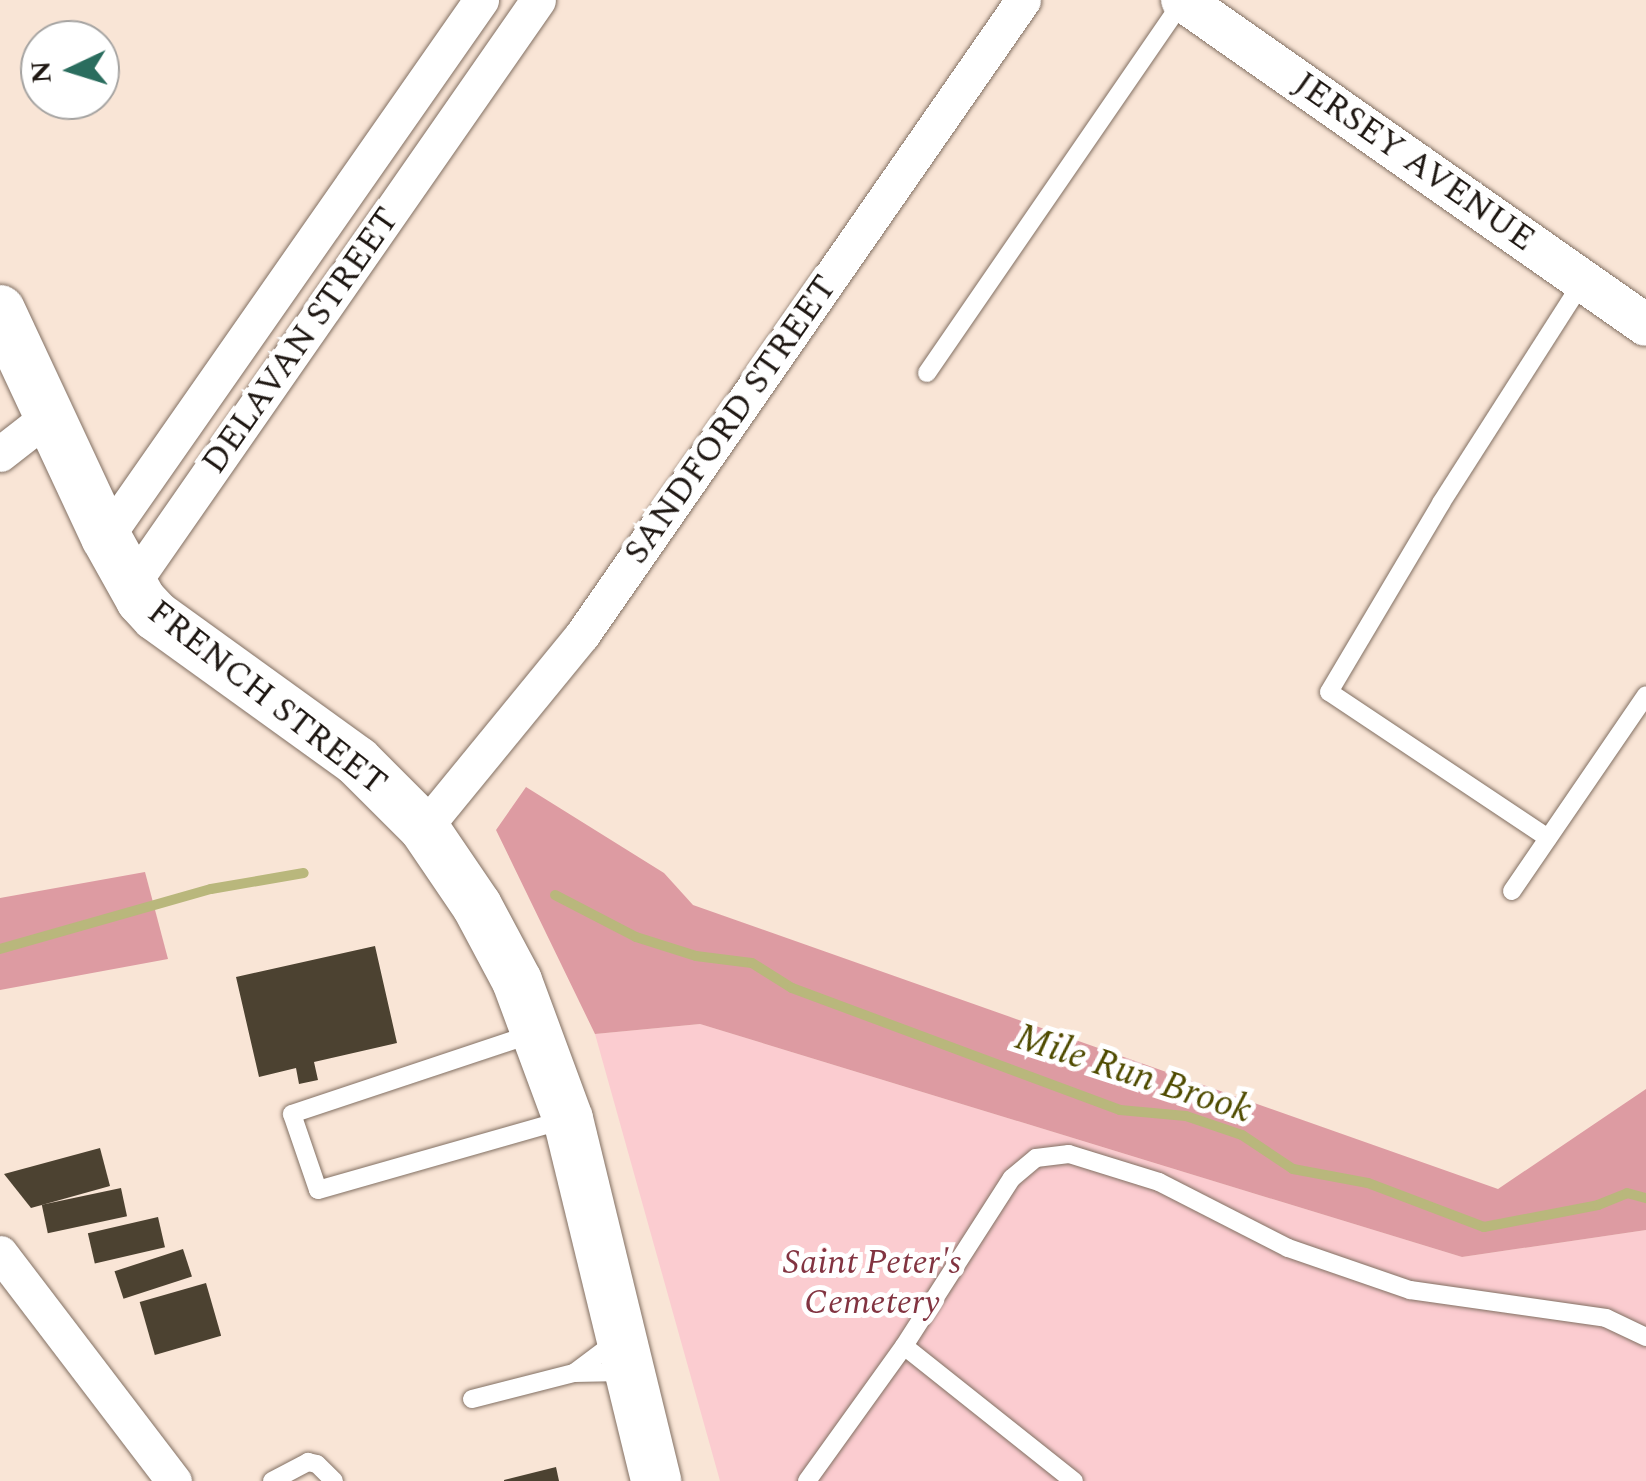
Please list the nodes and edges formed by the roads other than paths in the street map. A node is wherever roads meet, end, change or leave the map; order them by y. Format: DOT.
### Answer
graph roads {
  1 [pos="481,0"];
  2 [pos="538,0"];
  3 [pos="1023,0"];
  4 [pos="1183,0"];
  5 [pos="432,72"];
  6 [pos="470,98"];
  7 [pos="1584,281"];
  8 [pos="0,310"];
  9 [pos="1646,325"];
  10 [pos="927,373"];
  11 [pos="50,416"];
  12 [pos="0,454"];
  13 [pos="106,536"];
  14 [pos="132,584"];
  15 [pos="1646,696"];
  16 [pos="424,828"];
  17 [pos="1548,838"];
  18 [pos="1512,890"];
  19 [pos="538,1032"];
  20 [pos="568,1119"];
  21 [pos="0,1253"];
  22 [pos="1646,1338"];
  23 [pos="904,1346"];
  24 [pos="626,1355"];
  25 [pos="574,1372"];
  26 [pos="472,1399"];
  27 [pos="174,1481"];
  28 [pos="272,1481"];
  29 [pos="334,1481"];
  30 [pos="656,1481"];
  31 [pos="807,1481"];
  32 [pos="1074,1481"];
  1 -- 5 [label="street, DELAVAN STREET"];
  2 -- 6 [label="street, DELAVAN STREET"];
  3 -- 16 [label="street, SANDFORD STREET"];
  4 -- 7 [label="street, JERSEY AVENUE"];
  4 -- 10 [label="lane"];
  5 -- 6 [label="street"];
  5 -- 13 [label="street, DELAVAN STREET"];
  6 -- 14 [label="street, DELAVAN STREET"];
  7 -- 9 [label="street, JERSEY AVENUE"];
  7 -- 17 [label="lane"];
  8 -- 11 [label="main road, FRENCH STREET"];
  11 -- 12 [label="street"];
  11 -- 13 [label="main road, FRENCH STREET"];
  13 -- 14 [label="main road, FRENCH STREET"];
  14 -- 16 [label="main road, FRENCH STREET"];
  15 -- 17 [label="lane"];
  16 -- 19 [label="main road, FRENCH STREET"];
  17 -- 18 [label="lane"];
  19 -- 20 [label="main road, FRENCH STREET"];
  19 -- 20 [label="lane"];
  20 -- 24 [label="main road, FRENCH STREET"];
  21 -- 27 [label="street"];
  22 -- 23 [label="lane"];
  23 -- 31 [label="lane"];
  23 -- 32 [label="lane"];
  24 -- 25 [label="lane"];
  24 -- 25 [label="lane"];
  24 -- 30 [label="main road, FRENCH STREET"];
  25 -- 26 [label="lane"];
  28 -- 29 [label="lane"];
}
